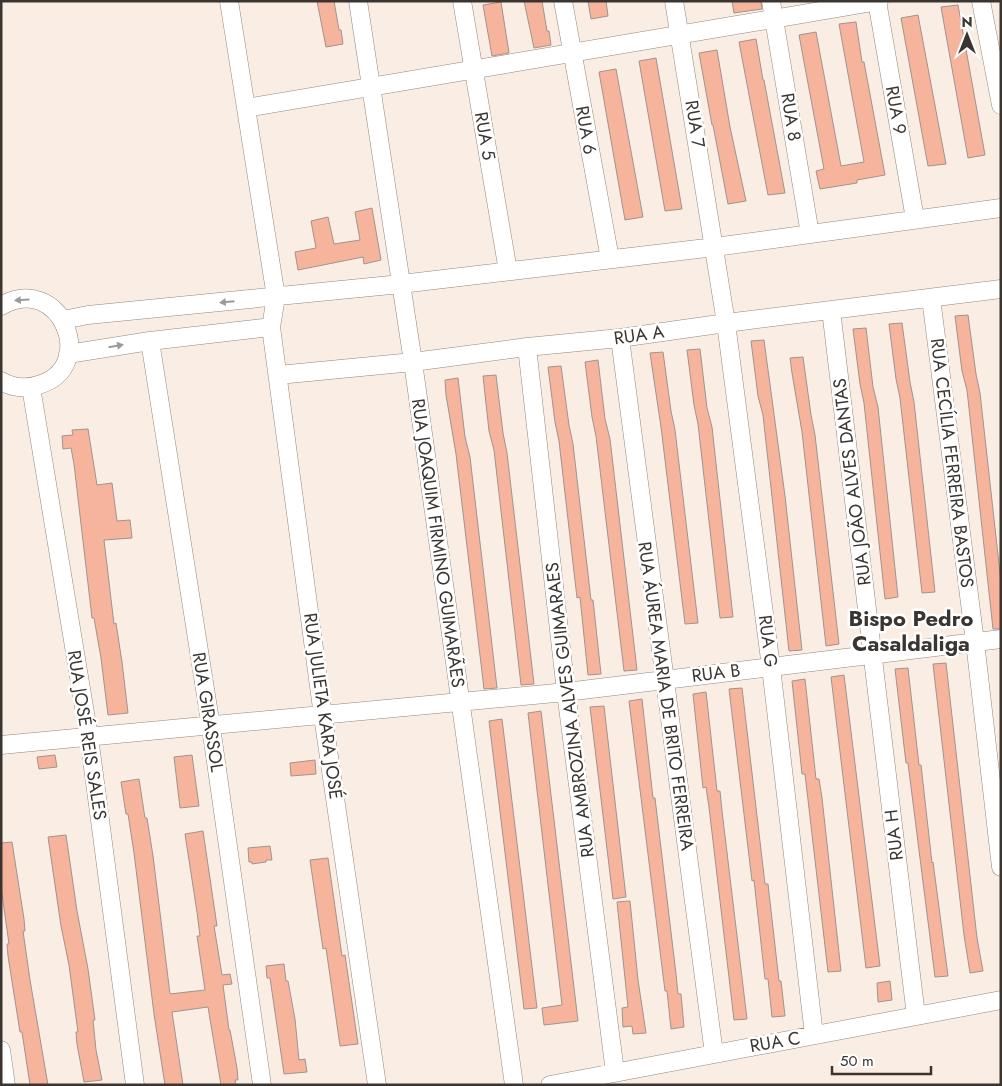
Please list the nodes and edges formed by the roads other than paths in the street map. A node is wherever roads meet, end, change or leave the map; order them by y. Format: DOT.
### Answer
graph roads {
  1 [pos="229,1"];
  2 [pos="358,1"];
  3 [pos="462,1"];
  4 [pos="563,1"];
  5 [pos="674,1"];
  6 [pos="772,1"];
  7 [pos="878,1"];
  8 [pos="981,1"];
  9 [pos="774,19"];
  10 [pos="680,35"];
  11 [pos="572,53"];
  12 [pos="474,69"];
  13 [pos="371,87"];
  14 [pos="1001,105"];
  15 [pos="246,108"];
  16 [pos="1001,208"];
  17 [pos="915,219"];
  18 [pos="810,234"];
  19 [pos="715,247"];
  20 [pos="610,259"];
  21 [pos="508,271"];
  22 [pos="402,284"];
  23 [pos="1001,289"];
  24 [pos="276,297"];
  25 [pos="931,298"];
  26 [pos="1,306"];
  27 [pos="831,310"];
  28 [pos="63,320"];
  29 [pos="726,323"];
  30 [pos="271,327"];
  31 [pos="620,338"];
  32 [pos="150,341"];
  33 [pos="527,347"];
  34 [pos="68,354"];
  35 [pos="413,362"];
  36 [pos="278,375"];
  37 [pos="1,380"];
  38 [pos="31,387"];
  39 [pos="1001,639"];
  40 [pos="975,642"];
  41 [pos="873,654"];
  42 [pos="771,667"];
  43 [pos="664,679"];
  44 [pos="566,692"];
  45 [pos="460,702"];
  46 [pos="323,716"];
  47 [pos="211,727"];
  48 [pos="89,738"];
  49 [pos="1,745"];
  50 [pos="1001,867"];
  51 [pos="1001,1000"];
  52 [pos="916,1016"];
  53 [pos="814,1036"];
  54 [pos="1,1050"];
  55 [pos="714,1054"];
  56 [pos="626,1076"];
  57 [pos="6,1085"];
  58 [pos="135,1085"];
  59 [pos="262,1085"];
  60 [pos="377,1085"];
  61 [pos="514,1085"];
  62 [pos="550,1085"];
  1 -- 15 [label="street, RUA JULIETA KARA JOSÉ"];
  2 -- 13 [label="street, RUA JOAQUIM FIRMINO GUIMARÃES"];
  3 -- 12 [label="street, RUA 5"];
  4 -- 11 [label="street, RUA 6"];
  5 -- 10 [label="street, RUA 7"];
  6 -- 9 [label="street, RUA 8"];
  7 -- 9 [label="street"];
  7 -- 17 [label="street, RUA 9"];
  8 -- 14 [label="street"];
  9 -- 10 [label="street"];
  9 -- 18 [label="street, RUA 8"];
  10 -- 11 [label="street"];
  10 -- 19 [label="street, RUA 7"];
  11 -- 12 [label="street"];
  11 -- 20 [label="street, RUA 6"];
  12 -- 13 [label="street"];
  12 -- 21 [label="street, RUA 5"];
  13 -- 15 [label="street"];
  13 -- 22 [label="street, RUA JOAQUIM FIRMINO GUIMARÃES"];
  15 -- 24 [label="street, RUA JULIETA KARA JOSÉ"];
  16 -- 17 [label="street"];
  17 -- 18 [label="street"];
  18 -- 19 [label="street"];
  19 -- 20 [label="street"];
  19 -- 29 [label="street, RUA G"];
  20 -- 21 [label="street"];
  21 -- 22 [label="street"];
  22 -- 24 [label="street"];
  22 -- 35 [label="street, RUA JOAQUIM FIRMINO GUIMARÃES"];
  23 -- 25 [label="street, RUA A"];
  24 -- 28 [label="street, one-way"];
  24 -- 30 [label="street, RUA JULIETA KARA JOSÉ"];
  25 -- 27 [label="street, RUA A"];
  25 -- 40 [label="street, RUA CECÍLIA FERREIRA BASTOS"];
  28 -- 26 [label="street, one-way"];
  27 -- 29 [label="street, RUA A"];
  27 -- 41 [label="street, RUA JOÃO ALVES DANTAS"];
  28 -- 34 [label="street"];
  29 -- 31 [label="street, RUA A"];
  29 -- 42 [label="street, RUA G"];
  30 -- 32 [label="street"];
  30 -- 36 [label="street, RUA JULIETA KARA JOSÉ"];
  31 -- 33 [label="street, RUA A"];
  31 -- 43 [label="street, RUA ÁUREA MARIA DE BRITO FERREIRA"];
  34 -- 32 [label="street, one-way"];
  32 -- 47 [label="street, RUA GIRASSOL"];
  33 -- 35 [label="street, RUA A"];
  33 -- 44 [label="street, RUA AMBROZINA ALVES GUIMARAES"];
  34 -- 38 [label="street"];
  35 -- 36 [label="street, RUA A"];
  35 -- 45 [label="street, RUA JOAQUIM FIRMINO GUIMARÃES"];
  36 -- 46 [label="street, RUA JULIETA KARA JOSÉ"];
  37 -- 38 [label="street"];
  38 -- 48 [label="street, RUA JOSÉ REIS SALES"];
  39 -- 40 [label="street, RUA B"];
  40 -- 41 [label="street, RUA B"];
  40 -- 50 [label="street, RUA CECÍLIA FERREIRA BASTOS"];
  41 -- 42 [label="street, RUA B"];
  41 -- 52 [label="street, RUA H"];
  42 -- 43 [label="street, RUA B"];
  42 -- 53 [label="street, RUA G"];
  43 -- 44 [label="street, RUA B"];
  43 -- 55 [label="street, RUA ÁUREA MARIA DE BRITO FERREIRA"];
  44 -- 45 [label="street, RUA B"];
  44 -- 56 [label="street, RUA AMBROZINA ALVES GUIMARAES"];
  45 -- 46 [label="street, RUA B"];
  45 -- 61 [label="street, RUA JOAQUIM FIRMINO GUIMARÃES"];
  46 -- 47 [label="street, RUA B"];
  46 -- 60 [label="street, RUA JULIETA KARA JOSÉ"];
  47 -- 48 [label="street, RUA B"];
  47 -- 59 [label="street, RUA GIRASSOL"];
  48 -- 49 [label="street, RUA B"];
  48 -- 58 [label="street, RUA JOSÉ REIS SALES"];
  51 -- 52 [label="street, RUA C"];
  52 -- 53 [label="street, RUA C"];
  53 -- 55 [label="street, RUA C"];
  54 -- 57 [label="street"];
  55 -- 56 [label="street, RUA C"];
  56 -- 62 [label="street, RUA C"];
}
